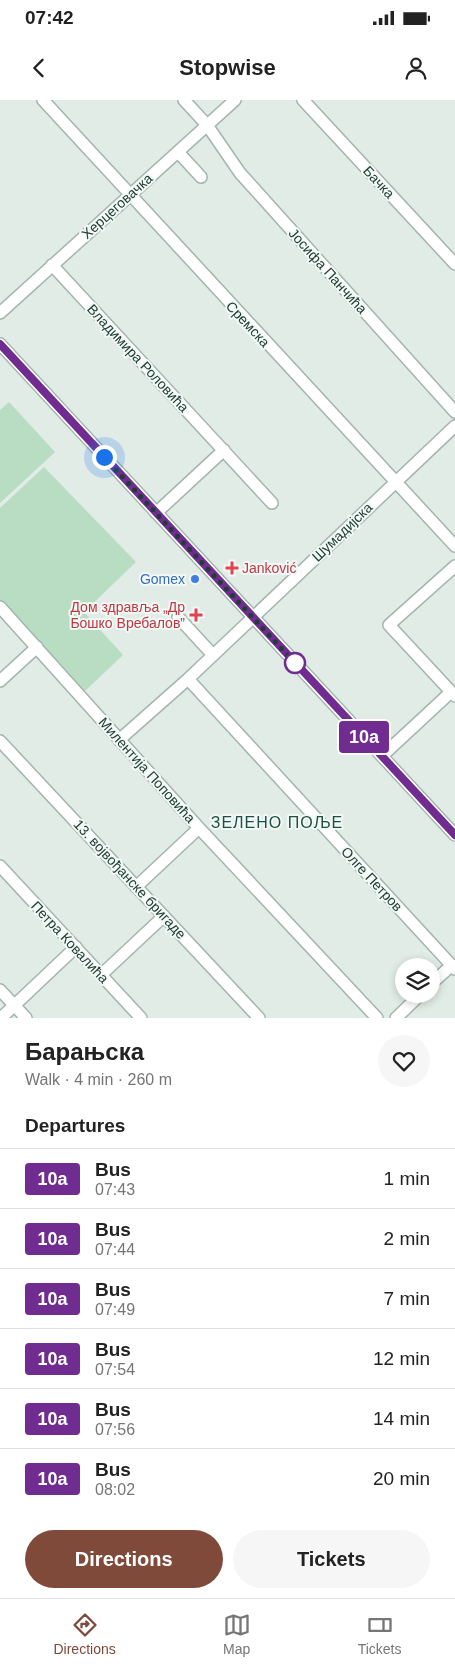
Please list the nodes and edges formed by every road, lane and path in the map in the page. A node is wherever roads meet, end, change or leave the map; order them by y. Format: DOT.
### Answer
graph roads {
  1 [pos="43,100"];
  2 [pos="184,100"];
  3 [pos="235,100"];
  4 [pos="303,100"];
  5 [pos="207,126"];
  6 [pos="178,152"];
  7 [pos="201,177"];
  8 [pos="129,195"];
  9 [pos="455,264"];
  10 [pos="52,265"];
  11 [pos="0,314"];
  12 [pos="0,344"];
  13 [pos="455,412"];
  14 [pos="455,426"];
  15 [pos="224,450"];
  16 [pos="395,482"];
  17 [pos="272,503"];
  18 [pos="156,513"];
  19 [pos="455,546"];
  20 [pos="455,566"];
  21 [pos="0,607"];
  22 [pos="178,617"];
  23 [pos="253,618"];
  24 [pos="37,648"];
  25 [pos="213,655"];
  26 [pos="188,679"];
  27 [pos="0,681"];
  28 [pos="453,694"];
  29 [pos="120,740"];
  30 [pos="0,741"];
  31 [pos="382,756"];
  32 [pos="200,828"];
  33 [pos="455,835"];
  34 [pos="0,866"];
  35 [pos="136,887"];
  36 [pos="164,916"];
  37 [pos="76,948"];
  38 [pos="453,967"];
  39 [pos="101,975"];
  40 [pos="440,977"];
  41 [pos="0,990"];
  42 [pos="412,1003"];
  43 [pos="14,1005"];
  44 [pos="1,1018"];
  45 [pos="26,1018"];
  46 [pos="141,1018"];
  47 [pos="259,1018"];
  48 [pos="377,1018"];
  49 [pos="396,1018"];
  1 -- 8 [label="street, Сремска"];
  2 -- 5 [label="street, Јосифа Панчића"];
  3 -- 5 [label="street, Херцеговачка"];
  4 -- 9 [label="street, Бачка"];
  5 -- 6 [label="street, Херцеговачка"];
  5 -- 13 [label="street, Јосифа Панчића"];
  6 -- 7 [label="street"];
  6 -- 8 [label="street, Херцеговачка"];
  8 -- 10 [label="street, Херцеговачка"];
  8 -- 16 [label="street, Сремска"];
  10 -- 11 [label="street, Херцеговачка"];
  10 -- 15 [label="street, Владимира Роловића"];
  12 -- 18 [label="street"];
  14 -- 16 [label="street, Шумадијска"];
  15 -- 17 [label="street, Владимира Роловића"];
  15 -- 18 [label="street"];
  16 -- 19 [label="street, Сремска"];
  16 -- 23 [label="street, Шумадијска"];
  18 -- 23 [label="street"];
  20 -- 28 [label="street"];
  21 -- 24 [label="street, Милентија Поповића"];
  22 -- 25 [label="street"];
  23 -- 25 [label="street, Шумадијска"];
  23 -- 31 [label="street"];
  24 -- 27 [label="street"];
  24 -- 29 [label="street, Милентија Поповића"];
  25 -- 26 [label="street, Шумадијска"];
  26 -- 29 [label="street, Шумадијска"];
  26 -- 38 [label="street, Олге Петров"];
  28 -- 31 [label="street"];
  29 -- 32 [label="street, Милентија Поповића"];
  30 -- 35 [label="street, 13. војвођанске бригаде"];
  31 -- 33 [label="street"];
  32 -- 35 [label="street"];
  32 -- 48 [label="street, Милентија Поповића"];
  34 -- 37 [label="street, Петра Ковалића"];
  35 -- 36 [label="street, 13. војвођанске бригаде"];
  36 -- 39 [label="street"];
  36 -- 47 [label="street, 13. војвођанске бригаде"];
  37 -- 39 [label="street, Петра Ковалића"];
  37 -- 43 [label="street"];
  38 -- 40 [label="street"];
  39 -- 46 [label="street, Петра Ковалића"];
  41 -- 43 [label="street"];
  42 -- 49 [label="street"];
  43 -- 44 [label="street"];
  43 -- 45 [label="street"];
}
